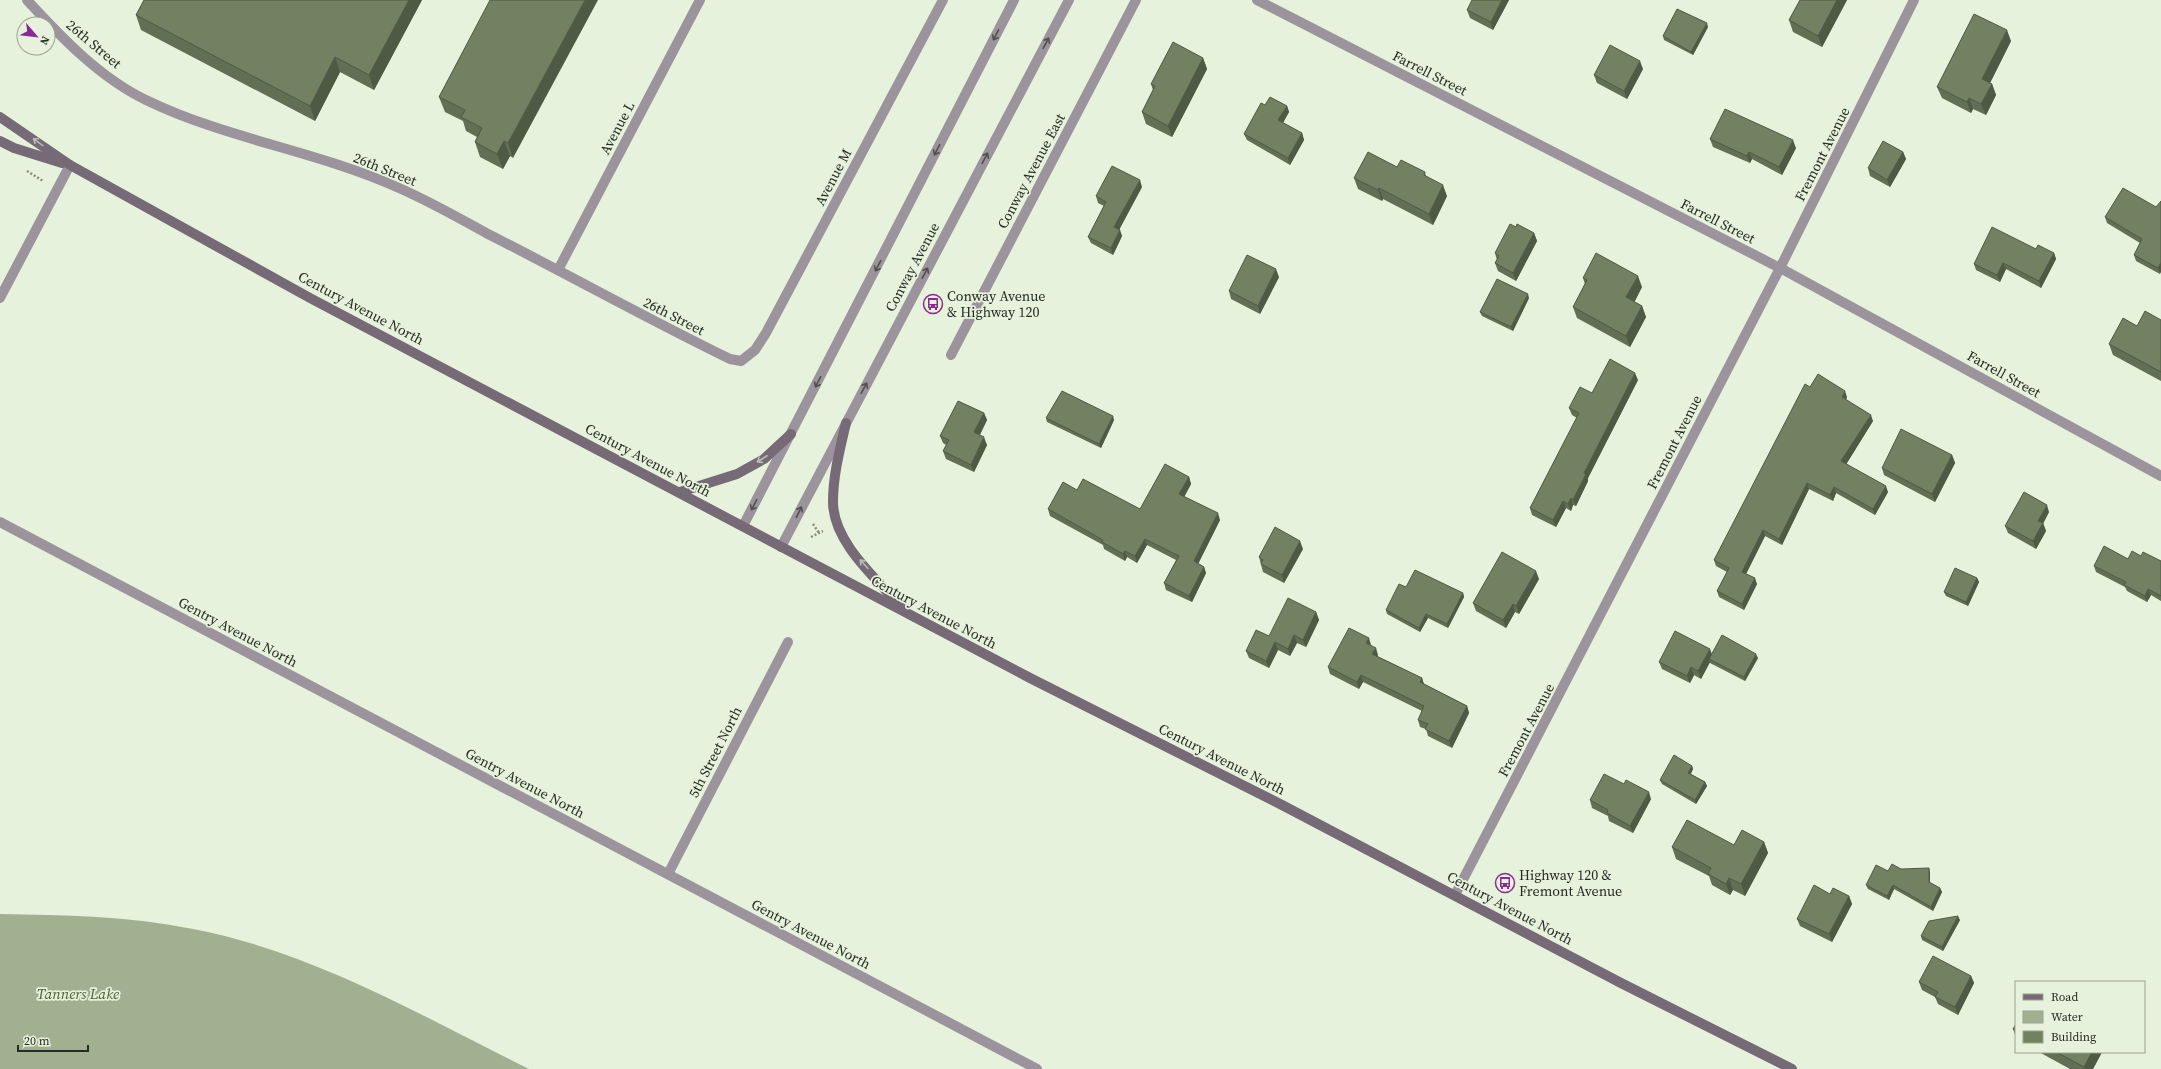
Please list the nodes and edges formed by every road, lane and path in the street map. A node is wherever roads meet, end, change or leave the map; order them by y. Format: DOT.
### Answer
graph roads {
  1 [pos="27,0"];
  2 [pos="700,0"];
  3 [pos="943,0"];
  4 [pos="1014,0"];
  5 [pos="1069,0"];
  6 [pos="1136,0"];
  7 [pos="1257,0"];
  8 [pos="1914,0"];
  9 [pos="0,118"];
  10 [pos="0,140"];
  11 [pos="70,165"];
  12 [pos="1780,268"];
  13 [pos="558,270"];
  14 [pos="0,298"];
  15 [pos="951,355"];
  16 [pos="740,361"];
  17 [pos="846,423"];
  18 [pos="791,434"];
  19 [pos="2161,476"];
  20 [pos="680,492"];
  21 [pos="810,520"];
  22 [pos="0,522"];
  23 [pos="743,526"];
  24 [pos="826,530"];
  25 [pos="819,533"];
  26 [pos="811,537"];
  27 [pos="781,547"];
  28 [pos="908,614"];
  29 [pos="788,642"];
  30 [pos="668,874"];
  31 [pos="1455,895"];
  32 [pos="1037,1069"];
  33 [pos="1792,1069"];
  1 -- 13 [label="street, 26th Street"];
  2 -- 13 [label="street, Avenue L"];
  3 -- 16 [label="street, Avenue M"];
  4 -- 18 [label="street, one-way"];
  17 -- 5 [label="street, Conway Avenue, one-way"];
  6 -- 15 [label="street, Conway Avenue East"];
  7 -- 12 [label="street, Farrell Street"];
  8 -- 12 [label="street, Fremont Avenue"];
  11 -- 9 [label="main road, Century Avenue North, one-way"];
  10 -- 11 [label="main road, Century Avenue North"];
  11 -- 14 [label="street"];
  11 -- 20 [label="main road, Century Avenue North"];
  12 -- 19 [label="street, Farrell Street"];
  12 -- 31 [label="street, Fremont Avenue"];
  13 -- 16 [label="street, 26th Street"];
  27 -- 17 [label="street, Conway Avenue, one-way"];
  28 -- 17 [label="main road, one-way"];
  18 -- 20 [label="main road, one-way"];
  18 -- 23 [label="street, one-way"];
  20 -- 23 [label="main road, Century Avenue North"];
  21 -- 25 [label="path"];
  22 -- 30 [label="street, Gentry Avenue North"];
  23 -- 27 [label="main road, Century Avenue North"];
  24 -- 25 [label="path"];
  25 -- 26 [label="path"];
  27 -- 28 [label="main road, Century Avenue North"];
  28 -- 31 [label="main road, Century Avenue North"];
  29 -- 30 [label="street, 5th Street North"];
  30 -- 32 [label="street, Gentry Avenue North"];
  31 -- 33 [label="main road, Century Avenue North"];
}
